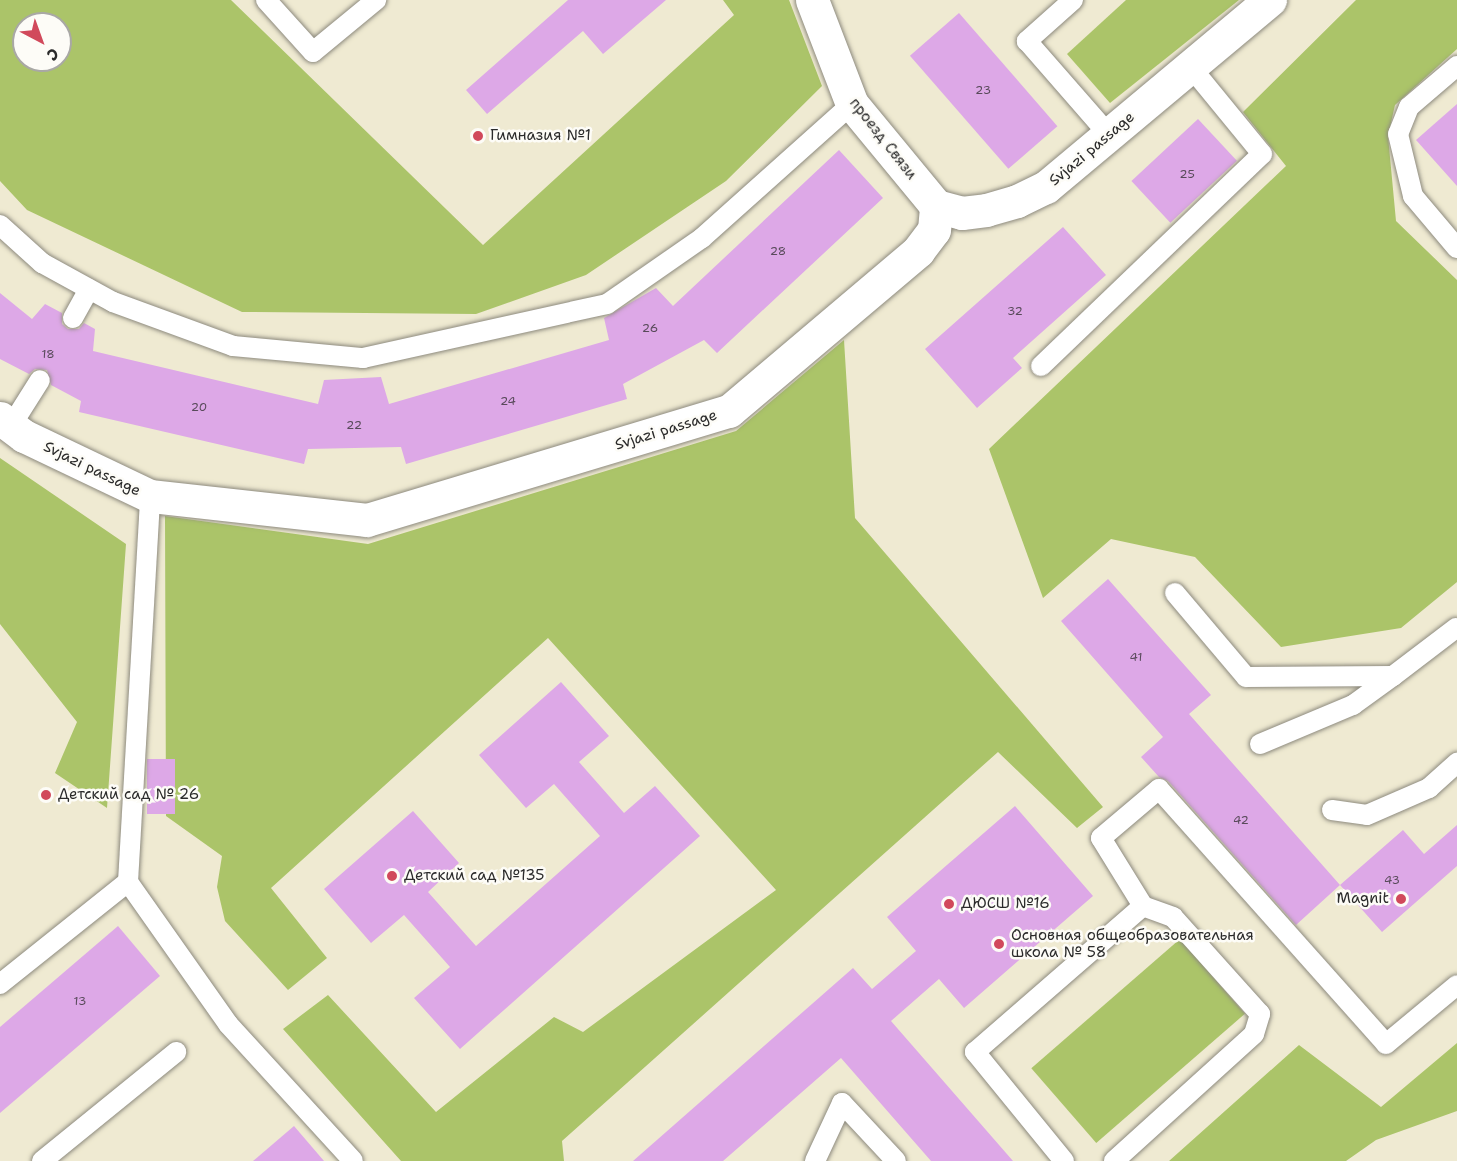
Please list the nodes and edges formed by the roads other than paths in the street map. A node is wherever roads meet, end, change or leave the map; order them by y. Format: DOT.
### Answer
graph roads {
  1 [pos="266,0"];
  2 [pos="376,0"];
  3 [pos="812,0"];
  4 [pos="1072,0"];
  5 [pos="1270,0"];
  6 [pos="1190,66"];
  7 [pos="1457,66"];
  8 [pos="852,104"];
  9 [pos="1109,135"];
  10 [pos="936,206"];
  11 [pos="0,225"];
  12 [pos="1457,248"];
  13 [pos="89,289"];
  14 [pos="73,318"];
  15 [pos="1041,366"];
  16 [pos="40,380"];
  17 [pos="5,422"];
  18 [pos="150,496"];
  19 [pos="1175,593"];
  20 [pos="1456,629"];
  21 [pos="1392,676"];
  22 [pos="1260,744"];
  23 [pos="1457,763"];
  24 [pos="1332,810"];
  25 [pos="128,882"];
  26 [pos="1143,906"];
  27 [pos="0,984"];
  28 [pos="1457,985"];
  29 [pos="176,1052"];
  30 [pos="42,1161"];
  31 [pos="353,1161"];
  32 [pos="815,1161"];
  33 [pos="896,1161"];
  34 [pos="1064,1161"];
  35 [pos="1113,1161"];
  1 -- 2 [label="lane"];
  3 -- 8 [label="street, проезд Связи"];
  4 -- 9 [label="lane"];
  5 -- 6 [label="street, Svjazi passage"];
  6 -- 9 [label="street, Svjazi passage"];
  6 -- 15 [label="lane"];
  7 -- 12 [label="lane"];
  8 -- 10 [label="street, проезд Связи"];
  8 -- 13 [label="lane"];
  9 -- 10 [label="street, Svjazi passage"];
  10 -- 18 [label="street, Svjazi passage"];
  11 -- 13 [label="lane"];
  13 -- 14 [label="lane"];
  16 -- 17 [label="lane"];
  17 -- 18 [label="street, Svjazi passage"];
  18 -- 25 [label="lane"];
  19 -- 21 [label="lane"];
  20 -- 21 [label="lane"];
  21 -- 22 [label="lane"];
  23 -- 24 [label="lane"];
  25 -- 27 [label="lane"];
  25 -- 31 [label="lane"];
  26 -- 28 [label="lane"];
  26 -- 34 [label="lane"];
  26 -- 35 [label="lane"];
  29 -- 30 [label="lane"];
  32 -- 33 [label="lane"];
}
